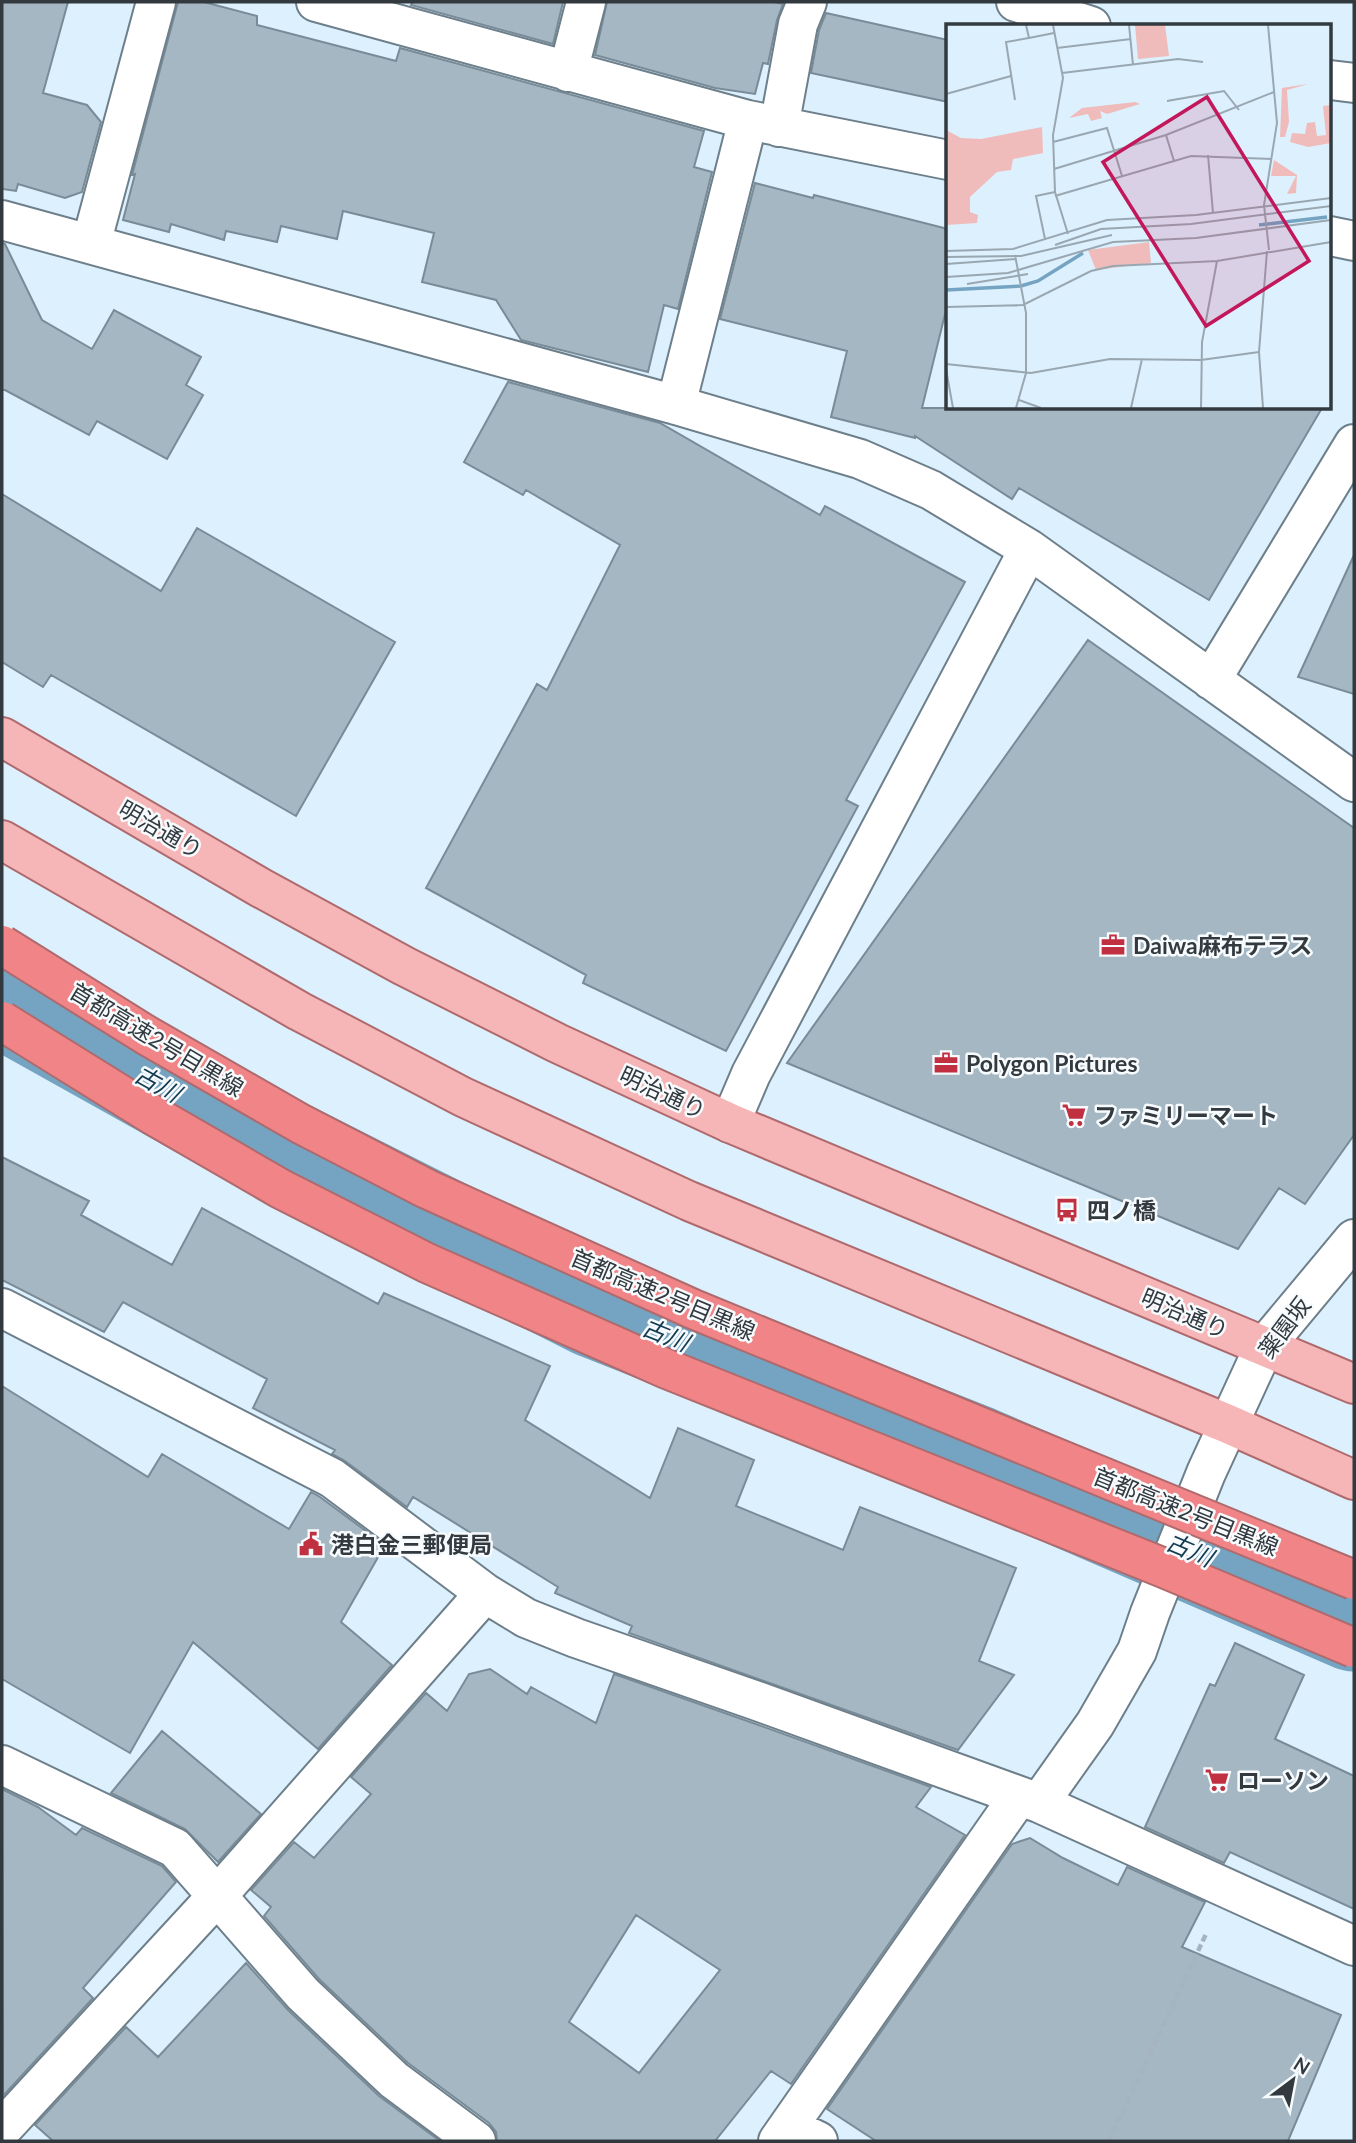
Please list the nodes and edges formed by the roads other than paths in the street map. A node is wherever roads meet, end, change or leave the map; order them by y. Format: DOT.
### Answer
graph roads {
  1 [pos="156,2"];
  2 [pos="316,2"];
  3 [pos="586,2"];
  4 [pos="807,2"];
  5 [pos="1016,2"];
  6 [pos="1085,24"];
  7 [pos="568,72"];
  8 [pos="1332,80"];
  9 [pos="1354,83"];
  10 [pos="764,123"];
  11 [pos="946,160"];
  12 [pos="2,220"];
  13 [pos="1332,236"];
  14 [pos="1354,241"];
  15 [pos="91,244"];
  16 [pos="676,405"];
  17 [pos="1354,444"];
  18 [pos="1029,549"];
  19 [pos="1212,680"];
  20 [pos="2,737"];
  21 [pos="1354,782"];
  22 [pos="2,840"];
  23 [pos="2,946"];
  24 [pos="2,1021"];
  25 [pos="730,1123"];
  26 [pos="1354,1239"];
  27 [pos="2,1308"];
  28 [pos="1264,1347"];
  29 [pos="1354,1384"];
  30 [pos="1228,1424"];
  31 [pos="1354,1479"];
  32 [pos="1354,1580"];
  33 [pos="485,1593"];
  34 [pos="1354,1648"];
  35 [pos="2,1765"];
  36 [pos="1029,1800"];
  37 [pos="217,1896"];
  38 [pos="1354,1946"];
  39 [pos="2,2131"];
  40 [pos="795,2137"];
  41 [pos="12,2141"];
  42 [pos="476,2141"];
  1 -- 15 [label="street"];
  2 -- 7 [label="street"];
  3 -- 7 [label="street"];
  4 -- 10 [label="street"];
  5 -- 6 [label="street"];
  7 -- 10 [label="street"];
  8 -- 9 [label="street"];
  10 -- 11 [label="street"];
  10 -- 16 [label="street"];
  12 -- 15 [label="street"];
  13 -- 14 [label="street"];
  15 -- 16 [label="street"];
  16 -- 18 [label="street"];
  17 -- 19 [label="street"];
  18 -- 19 [label="street"];
  18 -- 25 [label="street"];
  19 -- 21 [label="street"];
  20 -- 25 [label="main road, 明治通り"];
  22 -- 30 [label="main road"];
  23 -- 32 [label="highway, 首都高速2号目黒線, bridge"];
  24 -- 34 [label="highway, bridge"];
  25 -- 28 [label="main road, 明治通り"];
  26 -- 28 [label="street, 薬園坂"];
  27 -- 33 [label="street"];
  28 -- 29 [label="main road, 明治通り"];
  28 -- 30 [label="street, 薬園坂"];
  30 -- 31 [label="main road"];
  30 -- 36 [label="street, 薬園坂, bridge"];
  33 -- 36 [label="street"];
  33 -- 37 [label="street"];
  35 -- 37 [label="street"];
  36 -- 38 [label="street"];
  36 -- 40 [label="street, 薬園坂"];
  37 -- 39 [label="street"];
  37 -- 42 [label="street"];
  39 -- 41 [label="street"];
}
